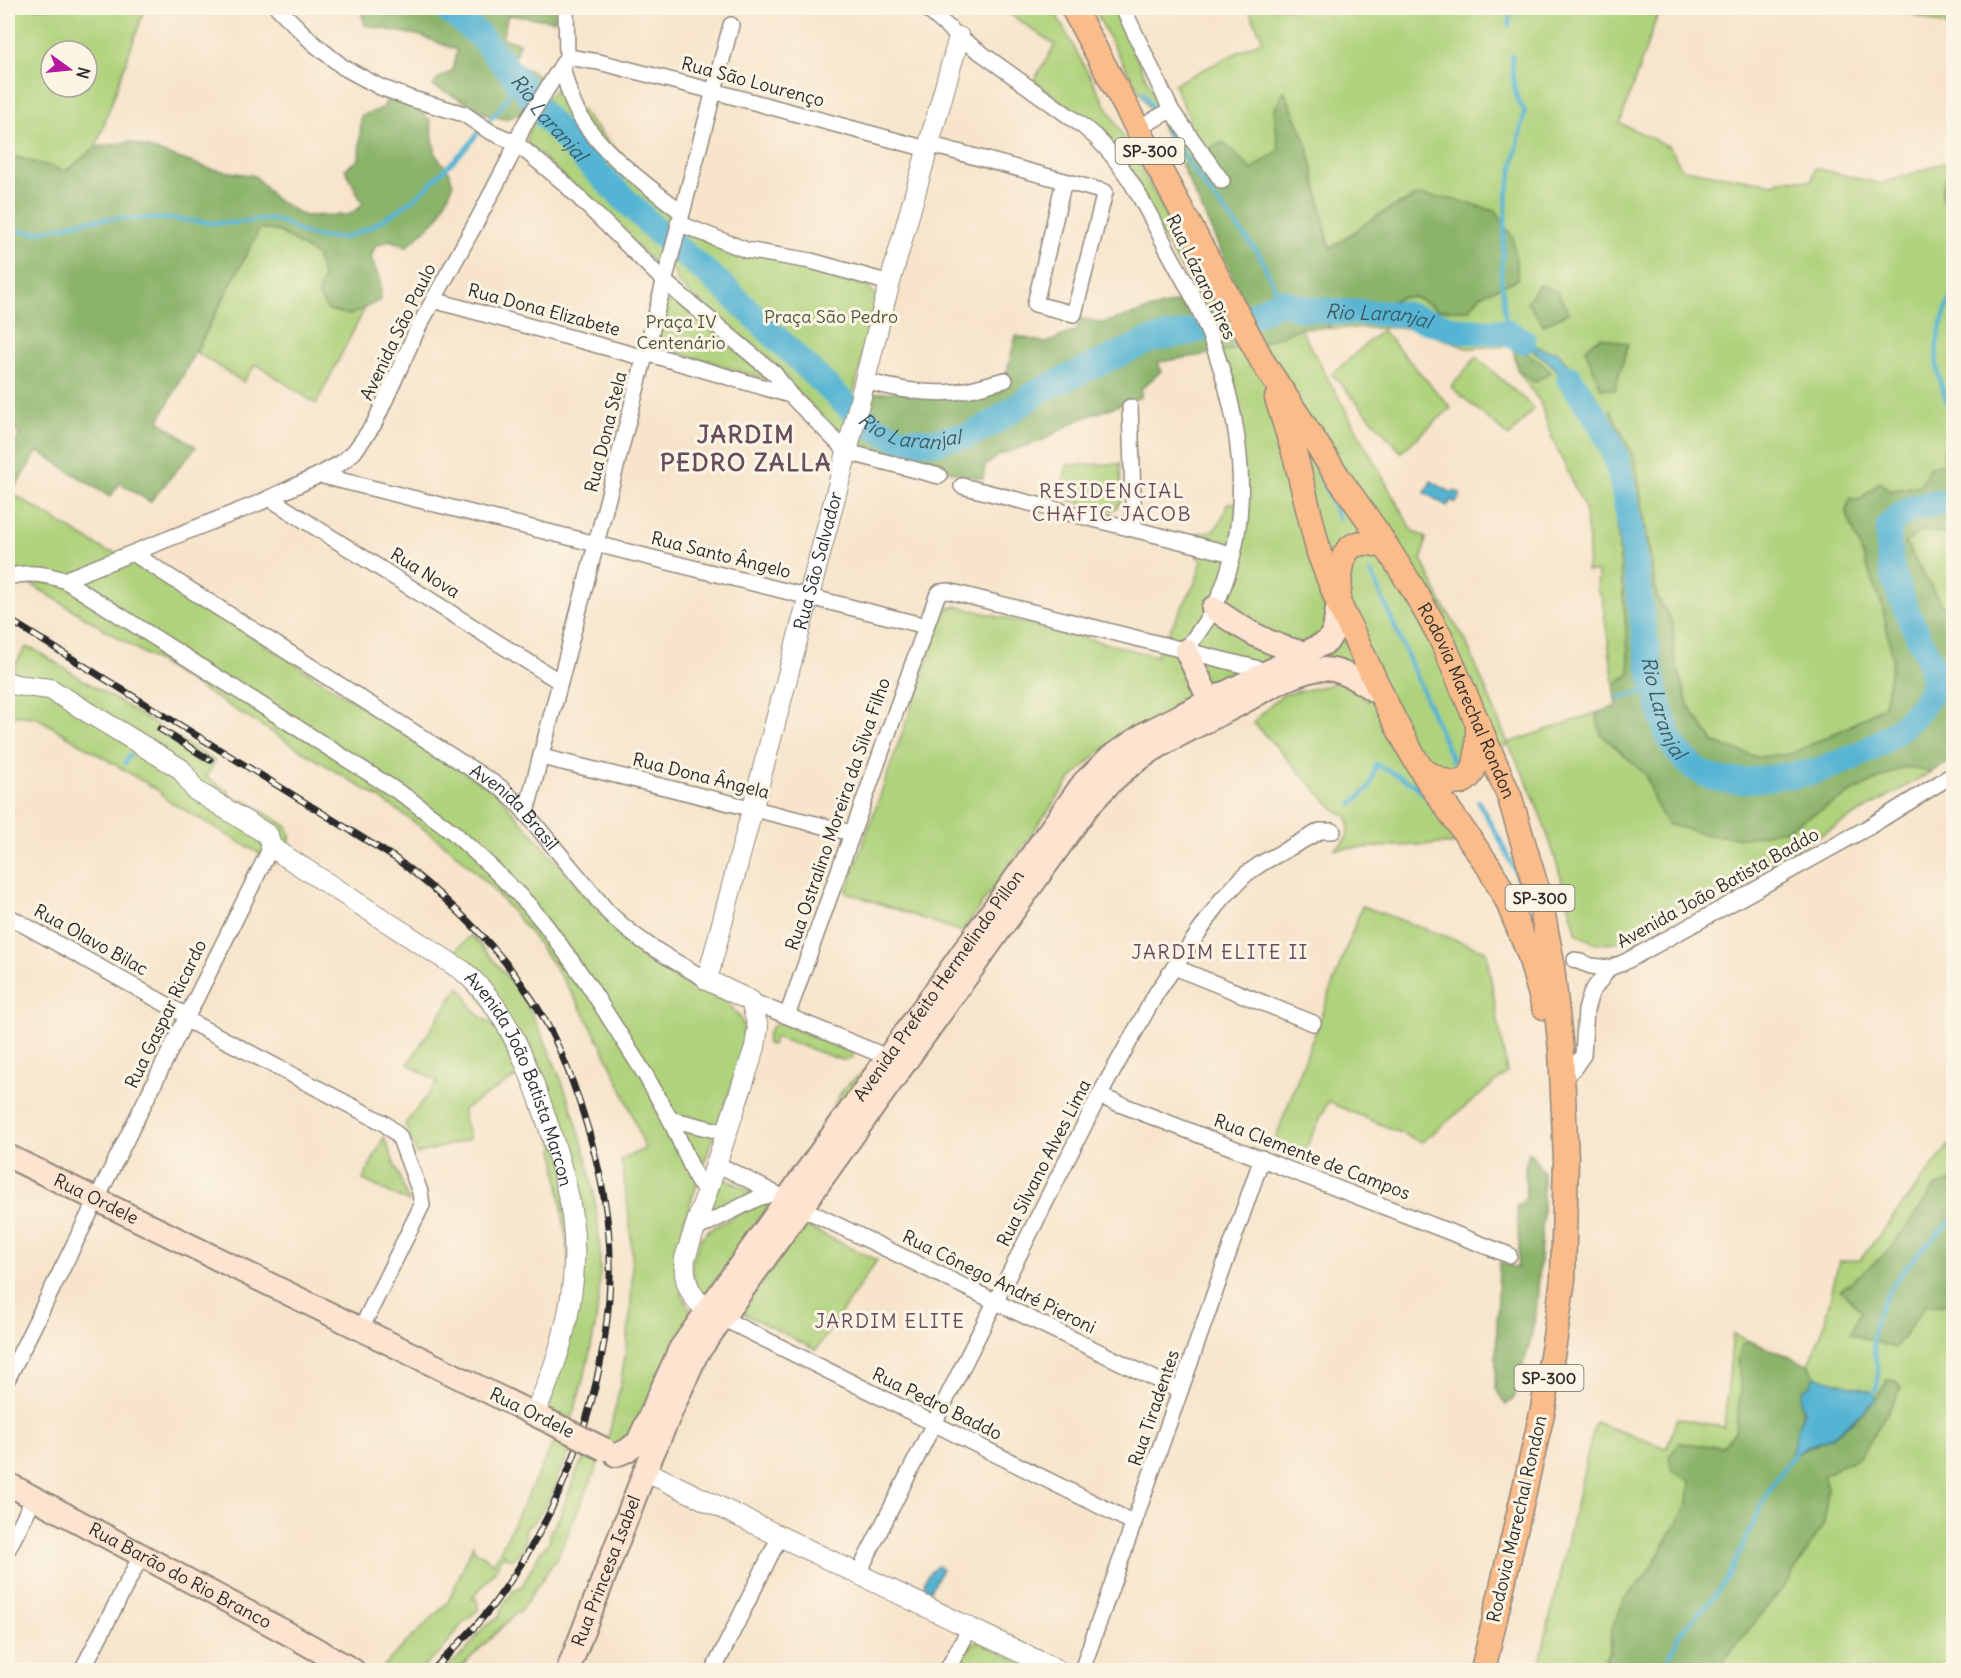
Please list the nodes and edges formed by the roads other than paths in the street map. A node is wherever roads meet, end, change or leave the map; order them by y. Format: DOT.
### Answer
graph roads {
  1 [pos="278,8"];
  2 [pos="566,8"];
  3 [pos="926,8"];
  4 [pos="1073,8"];
  5 [pos="1123,8"];
  6 [pos="731,25"];
  7 [pos="959,37"];
  8 [pos="565,61"];
  9 [pos="713,91"];
  10 [pos="1171,110"];
  11 [pos="1137,129"];
  12 [pos="516,143"];
  13 [pos="928,146"];
  14 [pos="1064,181"];
  15 [pos="1222,181"];
  16 [pos="678,223"];
  17 [pos="664,282"];
  18 [pos="890,284"];
  19 [pos="433,300"];
  20 [pos="646,355"];
  21 [pos="1260,356"];
  22 [pos="1005,380"];
  23 [pos="862,389"];
  24 [pos="790,394"];
  25 [pos="1130,407"];
  26 [pos="848,452"];
  27 [pos="319,475"];
  28 [pos="939,476"];
  29 [pos="962,486"];
  30 [pos="269,498"];
  31 [pos="1134,528"];
  32 [pos="597,544"];
  33 [pos="1385,546"];
  34 [pos="134,554"];
  35 [pos="1232,554"];
  36 [pos="8,576"];
  37 [pos="64,580"];
  38 [pos="809,597"];
  39 [pos="1338,602"];
  40 [pos="1214,608"];
  41 [pos="926,626"];
  42 [pos="1186,650"];
  43 [pos="1304,653"];
  44 [pos="1267,671"];
  45 [pos="8,682"];
  46 [pos="560,682"];
  47 [pos="1381,695"];
  48 [pos="1211,709"];
  49 [pos="1182,714"];
  50 [pos="1478,725"];
  51 [pos="542,756"];
  52 [pos="1422,770"];
  53 [pos="1953,774"];
  54 [pos="1091,789"];
  55 [pos="751,808"];
  56 [pos="526,813"];
  57 [pos="1333,831"];
  58 [pos="852,833"];
  59 [pos="271,847"];
  60 [pos="8,916"];
  61 [pos="1575,960"];
  62 [pos="1174,967"];
  63 [pos="1609,968"];
  64 [pos="707,980"];
  65 [pos="751,1001"];
  66 [pos="787,1016"];
  67 [pos="186,1017"];
  68 [pos="1313,1023"];
  69 [pos="895,1063"];
  70 [pos="1561,1080"];
  71 [pos="1099,1096"];
  72 [pos="670,1119"];
  73 [pos="727,1133"];
  74 [pos="8,1156"];
  75 [pos="1262,1158"];
  76 [pos="717,1164"];
  77 [pos="707,1191"];
  78 [pos="95,1199"];
  79 [pos="787,1200"];
  80 [pos="694,1230"];
  81 [pos="1509,1255"];
  82 [pos="996,1302"];
  83 [pos="715,1314"];
  84 [pos="361,1329"];
  85 [pos="684,1359"];
  86 [pos="8,1378"];
  87 [pos="1180,1391"];
  88 [pos="534,1414"];
  89 [pos="934,1424"];
  90 [pos="610,1452"];
  91 [pos="645,1471"];
  92 [pos="8,1484"];
  93 [pos="34,1498"];
  94 [pos="1134,1523"];
  95 [pos="780,1536"];
  96 [pos="8,1549"];
  97 [pos="141,1556"];
  98 [pos="858,1574"];
  99 [pos="970,1628"];
  100 [pos="716,1665"];
  101 [pos="82,1671"];
  102 [pos="353,1671"];
  103 [pos="568,1671"];
  104 [pos="947,1671"];
  105 [pos="1057,1671"];
  106 [pos="1082,1671"];
  107 [pos="1483,1671"];
  1 -- 12 [label="street"];
  2 -- 8 [label="street"];
  3 -- 7 [label="street, Rua Lázaro Pires"];
  4 -- 11 [label="main road, Rodovia Marechal Rondon / SP-300"];
  5 -- 10 [label="street"];
  6 -- 9 [label="street, Rua Dona Stela"];
  7 -- 13 [label="street, Rua São Salvador"];
  7 -- 35 [label="street, Rua Lázaro Pires"];
  8 -- 9 [label="street, Rua São Lourenço"];
  8 -- 12 [label="street, Avenida São Paulo"];
  8 -- 16 [label="street"];
  9 -- 13 [label="street, Rua São Lourenço"];
  9 -- 16 [label="street, Rua Dona Stela"];
  10 -- 11 [label="street"];
  10 -- 15 [label="street"];
  11 -- 21 [label="main road, Rodovia Marechal Rondon / SP-300"];
  12 -- 17 [label="street"];
  12 -- 19 [label="street, Avenida São Paulo"];
  13 -- 14 [label="street, Rua São Lourenço"];
  13 -- 18 [label="street, Rua São Salvador"];
  14 -- 14 [label="street, Rua São Lourenço"];
  16 -- 17 [label="street, Rua Dona Stela"];
  16 -- 18 [label="street"];
  17 -- 20 [label="street, Rua Dona Stela"];
  17 -- 24 [label="street"];
  18 -- 23 [label="street, Rua São Salvador"];
  19 -- 20 [label="street, Rua Dona Elizabete"];
  19 -- 27 [label="street, Avenida São Paulo"];
  20 -- 24 [label="street, Rua Dona Elizabete"];
  20 -- 32 [label="street, Rua Dona Stela"];
  21 -- 33 [label="main road, Rodovia Marechal Rondon / SP-300"];
  21 -- 39 [label="main road, Rodovia Marechal Rondon / SP-300"];
  22 -- 23 [label="street"];
  23 -- 26 [label="street, Rua São Salvador"];
  24 -- 26 [label="street"];
  25 -- 31 [label="street"];
  26 -- 28 [label="street"];
  26 -- 38 [label="street, Rua São Salvador"];
  27 -- 30 [label="street, Avenida São Paulo"];
  27 -- 32 [label="street, Rua Santo Ângelo"];
  29 -- 31 [label="street"];
  30 -- 34 [label="street, Avenida São Paulo"];
  30 -- 46 [label="street, Rua Nova"];
  31 -- 35 [label="street"];
  32 -- 38 [label="street, Rua Santo Ângelo"];
  32 -- 46 [label="street, Rua Dona Stela"];
  33 -- 39 [label="main road"];
  33 -- 50 [label="main road, Rodovia Marechal Rondon / SP-300"];
  34 -- 37 [label="street, Avenida São Paulo"];
  34 -- 56 [label="street, Avenida Brasil"];
  35 -- 40 [label="street, Rua Lázaro Pires"];
  36 -- 37 [label="street"];
  37 -- 72 [label="street"];
  38 -- 41 [label="street, Rua Santo Ângelo"];
  38 -- 55 [label="street, Rua São Salvador"];
  39 -- 43 [label="main road, Avenida Prefeito Hermelindo Pillon"];
  39 -- 47 [label="main road, Rodovia Marechal Rondon / SP-300"];
  40 -- 42 [label="street, Rua Lázaro Pires"];
  40 -- 43 [label="main road"];
  41 -- 42 [label="street"];
  41 -- 58 [label="street, Rua Ostralino Moreira da Silva Filho"];
  42 -- 44 [label="street"];
  42 -- 48 [label="main road"];
  42 -- 49 [label="main road"];
  43 -- 44 [label="main road, Avenida Prefeito Hermelindo Pillon"];
  44 -- 48 [label="main road, Avenida Prefeito Hermelindo Pillon"];
  45 -- 59 [label="street, Avenida João Batista Marcon"];
  46 -- 51 [label="street, Rua Dona Stela"];
  47 -- 48 [label="main road, Avenida Prefeito Hermelindo Pillon"];
  47 -- 52 [label="main road, Rodovia Marechal Rondon / SP-300"];
  48 -- 49 [label="main road, Avenida Prefeito Hermelindo Pillon"];
  48 -- 54 [label="main road, Avenida Prefeito Hermelindo Pillon"];
  49 -- 54 [label="main road, Avenida Prefeito Hermelindo Pillon"];
  50 -- 52 [label="main road"];
  50 -- 70 [label="main road, Rodovia Marechal Rondon / SP-300"];
  51 -- 55 [label="street, Rua Dona Ângela"];
  51 -- 56 [label="street, Rua Dona Stela"];
  52 -- 70 [label="main road, Rodovia Marechal Rondon / SP-300"];
  53 -- 63 [label="street, Avenida João Batista Baddo"];
  54 -- 69 [label="main road, Avenida Prefeito Hermelindo Pillon"];
  55 -- 58 [label="street, Rua Dona Ângela"];
  55 -- 64 [label="street, Rua São Salvador"];
  56 -- 64 [label="street, Avenida Brasil"];
  57 -- 62 [label="street, Rua Silvano Alves Lima"];
  58 -- 66 [label="street, Rua Ostralino Moreira da Silva Filho"];
  59 -- 67 [label="street, Rua Gaspar Ricardo"];
  59 -- 88 [label="street, Avenida João Batista Marcon"];
  60 -- 67 [label="street, Rua Olavo Bilac"];
  61 -- 63 [label="street"];
  62 -- 68 [label="street"];
  62 -- 71 [label="street, Rua Silvano Alves Lima"];
  63 -- 70 [label="street, Avenida João Batista Baddo"];
  64 -- 65 [label="street, Avenida Brasil"];
  65 -- 66 [label="street, Avenida Brasil"];
  65 -- 73 [label="street"];
  66 -- 69 [label="street, Avenida Brasil"];
  67 -- 78 [label="street, Rua Gaspar Ricardo"];
  67 -- 84 [label="street, Rua Olavo Bilac"];
  69 -- 79 [label="main road, Avenida Prefeito Hermelindo Pillon"];
  70 -- 107 [label="main road, Rodovia Marechal Rondon / SP-300"];
  71 -- 75 [label="street, Rua Clemente de Campos"];
  71 -- 82 [label="street, Rua Silvano Alves Lima"];
  72 -- 73 [label="street"];
  72 -- 77 [label="street"];
  73 -- 76 [label="street"];
  74 -- 78 [label="main road, Rua Ordele"];
  75 -- 81 [label="street, Rua Clemente de Campos"];
  75 -- 87 [label="street, Rua Tiradentes"];
  76 -- 77 [label="street"];
  76 -- 79 [label="street, Rua Cônego André Pieroni"];
  77 -- 80 [label="street"];
  78 -- 84 [label="main road, Rua Ordele"];
  78 -- 86 [label="street, Rua Gaspar Ricardo"];
  79 -- 80 [label="street"];
  79 -- 82 [label="street, Rua Cônego André Pieroni"];
  79 -- 83 [label="main road, Avenida Prefeito Hermelindo Pillon"];
  80 -- 83 [label="street"];
  82 -- 87 [label="street, Rua Cônego André Pieroni"];
  82 -- 89 [label="street, Rua Silvano Alves Lima"];
  83 -- 85 [label="main road, Avenida Prefeito Hermelindo Pillon"];
  83 -- 89 [label="street, Rua Pedro Baddo"];
  84 -- 88 [label="main road, Rua Ordele"];
  85 -- 90 [label="main road, Avenida Prefeito Hermelindo Pillon"];
  85 -- 91 [label="main road, Avenida Prefeito Hermelindo Pillon"];
  87 -- 94 [label="street, Rua Tiradentes"];
  88 -- 90 [label="main road, Rua Ordele, bridge"];
  89 -- 94 [label="street, Rua Pedro Baddo"];
  89 -- 98 [label="street, Rua Silvano Alves Lima"];
  90 -- 91 [label="main road, Rua Ordele"];
  91 -- 95 [label="street, Rua Ordele"];
  91 -- 103 [label="main road, Rua Princesa Isabel"];
  92 -- 93 [label="main road, Rua Barão do Rio Branco"];
  93 -- 96 [label="street"];
  93 -- 97 [label="main road, Rua Barão do Rio Branco"];
  94 -- 106 [label="street, Rua Tiradentes"];
  95 -- 98 [label="street, Rua Ordele"];
  95 -- 100 [label="street"];
  97 -- 101 [label="street"];
  97 -- 102 [label="main road, Rua Barão do Rio Branco"];
  98 -- 99 [label="street, Rua Ordele"];
  99 -- 104 [label="street"];
  99 -- 105 [label="street, Rua Ordele"];
}
